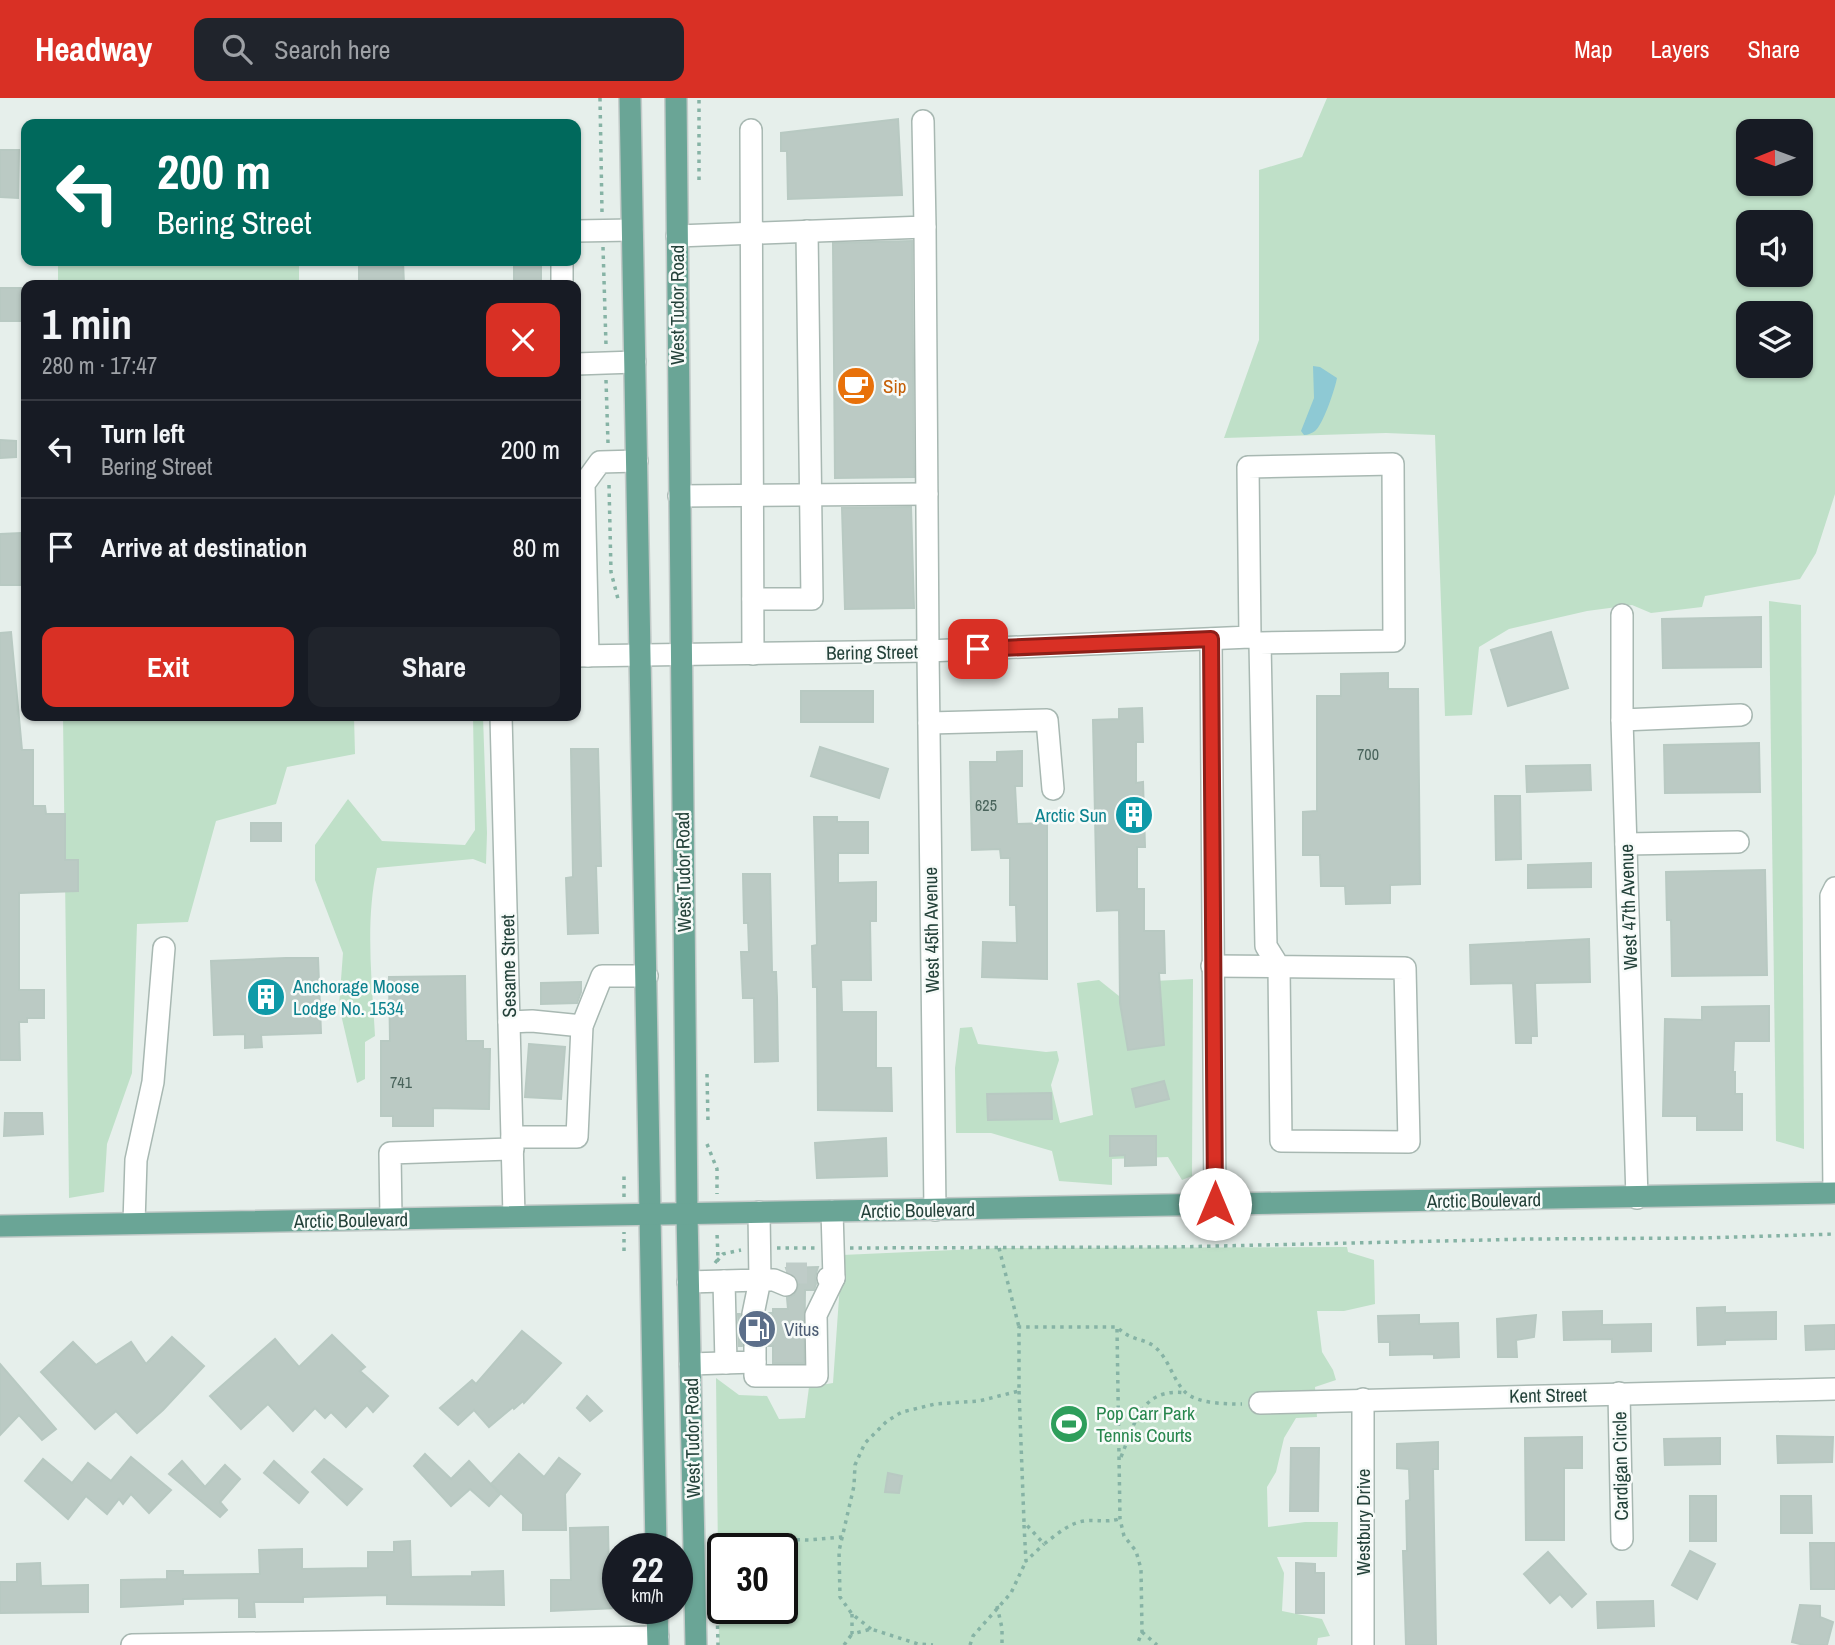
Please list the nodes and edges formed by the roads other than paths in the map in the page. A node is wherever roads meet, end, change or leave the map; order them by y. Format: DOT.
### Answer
graph roads {
  1 [pos="630,98"];
  2 [pos="676,98"];
  3 [pos="923,121"];
  4 [pos="751,130"];
  5 [pos="925,227"];
  6 [pos="632,230"];
  7 [pos="581,231"];
  8 [pos="807,231"];
  9 [pos="752,233"];
  10 [pos="677,236"];
  11 [pos="635,362"];
  12 [pos="581,364"];
  13 [pos="637,461"];
  14 [pos="581,483"];
  15 [pos="927,494"];
  16 [pos="679,496"];
  17 [pos="811,496"];
  18 [pos="753,497"];
  19 [pos="581,570"];
  20 [pos="753,599"];
  21 [pos="1622,615"];
  22 [pos="1211,639"];
  23 [pos="1255,640"];
  24 [pos="928,651"];
  25 [pos="754,654"];
  26 [pos="582,656"];
  27 [pos="641,656"];
  28 [pos="680,656"];
  29 [pos="1741,715"];
  30 [pos="1622,720"];
  31 [pos="502,721"];
  32 [pos="929,723"];
  33 [pos="1053,789"];
  34 [pos="1738,842"];
  35 [pos="1626,844"];
  36 [pos="1835,888"];
  37 [pos="1833,932"];
  38 [pos="164,948"];
  39 [pos="1212,966"];
  40 [pos="1279,967"];
  41 [pos="647,976"];
  42 [pos="509,1022"];
  43 [pos="582,1026"];
  44 [pos="513,1143"];
  45 [pos="1835,1193"];
  46 [pos="1637,1198"];
  47 [pos="1215,1204"];
  48 [pos="935,1210"];
  49 [pos="832,1211"];
  50 [pos="759,1212"];
  51 [pos="651,1214"];
  52 [pos="687,1214"];
  53 [pos="514,1216"];
  54 [pos="391,1219"];
  55 [pos="134,1223"];
  56 [pos="0,1226"];
  57 [pos="719,1273"];
  58 [pos="777,1279"];
  59 [pos="688,1282"];
  60 [pos="753,1314"];
  61 [pos="726,1363"];
  62 [pos="690,1364"];
  63 [pos="1835,1389"];
  64 [pos="1619,1393"];
  65 [pos="1363,1399"];
  66 [pos="1260,1403"];
  67 [pos="656,1533"];
  68 [pos="1622,1539"];
  69 [pos="658,1641"];
  70 [pos="132,1645"];
  71 [pos="696,1645"];
  72 [pos="1363,1645"];
  1 -- 6 [label="main road, West Tudor Road"];
  2 -- 10 [label="main road, West Tudor Road"];
  3 -- 5 [label="street, West 45th Avenue"];
  4 -- 9 [label="street"];
  5 -- 8 [label="street"];
  5 -- 15 [label="street, West 45th Avenue"];
  6 -- 7 [label="street"];
  6 -- 11 [label="main road, West Tudor Road"];
  8 -- 9 [label="street"];
  8 -- 17 [label="street"];
  9 -- 10 [label="street"];
  9 -- 18 [label="street"];
  10 -- 16 [label="main road, West Tudor Road"];
  11 -- 12 [label="street"];
  11 -- 13 [label="main road, West Tudor Road"];
  13 -- 14 [label="street"];
  13 -- 27 [label="main road, West Tudor Road"];
  15 -- 17 [label="street"];
  15 -- 24 [label="street, West 45th Avenue"];
  16 -- 18 [label="street"];
  16 -- 28 [label="main road, West Tudor Road"];
  17 -- 18 [label="street"];
  17 -- 20 [label="street"];
  18 -- 20 [label="street"];
  19 -- 26 [label="street"];
  20 -- 25 [label="street"];
  21 -- 30 [label="street, West 47th Avenue"];
  22 -- 23 [label="street, Bering Street"];
  22 -- 24 [label="street, Bering Street"];
  22 -- 39 [label="street"];
  23 -- 23 [label="street"];
  23 -- 40 [label="street"];
  24 -- 25 [label="street, Bering Street"];
  24 -- 32 [label="street, West 45th Avenue"];
  25 -- 28 [label="street, Bering Street"];
  26 -- 27 [label="street, Bering Street"];
  27 -- 28 [label="street, Bering Street"];
  27 -- 41 [label="main road, West Tudor Road"];
  28 -- 52 [label="main road, West Tudor Road"];
  29 -- 30 [label="street"];
  30 -- 35 [label="street, West 47th Avenue"];
  31 -- 42 [label="street, Sesame Street"];
  32 -- 33 [label="street"];
  32 -- 48 [label="street, West 45th Avenue"];
  34 -- 35 [label="street"];
  35 -- 46 [label="street, West 47th Avenue"];
  36 -- 37 [label="street"];
  37 -- 45 [label="street"];
  38 -- 55 [label="street"];
  39 -- 40 [label="street"];
  39 -- 47 [label="street"];
  40 -- 40 [label="street"];
  41 -- 43 [label="street"];
  41 -- 51 [label="main road, West Tudor Road"];
  42 -- 43 [label="street"];
  42 -- 44 [label="street, Sesame Street"];
  43 -- 44 [label="street"];
  44 -- 53 [label="street, Sesame Street"];
  44 -- 54 [label="street"];
  45 -- 46 [label="main road, Arctic Boulevard"];
  46 -- 47 [label="main road, Arctic Boulevard"];
  47 -- 48 [label="main road, Arctic Boulevard"];
  48 -- 49 [label="main road, Arctic Boulevard"];
  49 -- 50 [label="main road, Arctic Boulevard"];
  49 -- 61 [label="street"];
  50 -- 52 [label="main road, Arctic Boulevard"];
  50 -- 58 [label="street"];
  51 -- 52 [label="main road, Arctic Boulevard"];
  51 -- 53 [label="main road, Arctic Boulevard"];
  51 -- 67 [label="main road, West Tudor Road"];
  52 -- 59 [label="main road, West Tudor Road"];
  53 -- 54 [label="main road, Arctic Boulevard"];
  54 -- 55 [label="main road, Arctic Boulevard"];
  55 -- 56 [label="main road, Arctic Boulevard"];
  57 -- 58 [label="street"];
  57 -- 59 [label="street"];
  57 -- 61 [label="street"];
  58 -- 60 [label="street"];
  59 -- 62 [label="main road, West Tudor Road"];
  61 -- 62 [label="street"];
  62 -- 71 [label="main road, West Tudor Road"];
  63 -- 64 [label="street, Kent Street"];
  64 -- 65 [label="street, Kent Street"];
  64 -- 68 [label="street, Cardigan Circle"];
  65 -- 66 [label="street, Kent Street"];
  65 -- 72 [label="street, Westbury Drive"];
  69 -- 70 [label="street"];
}
